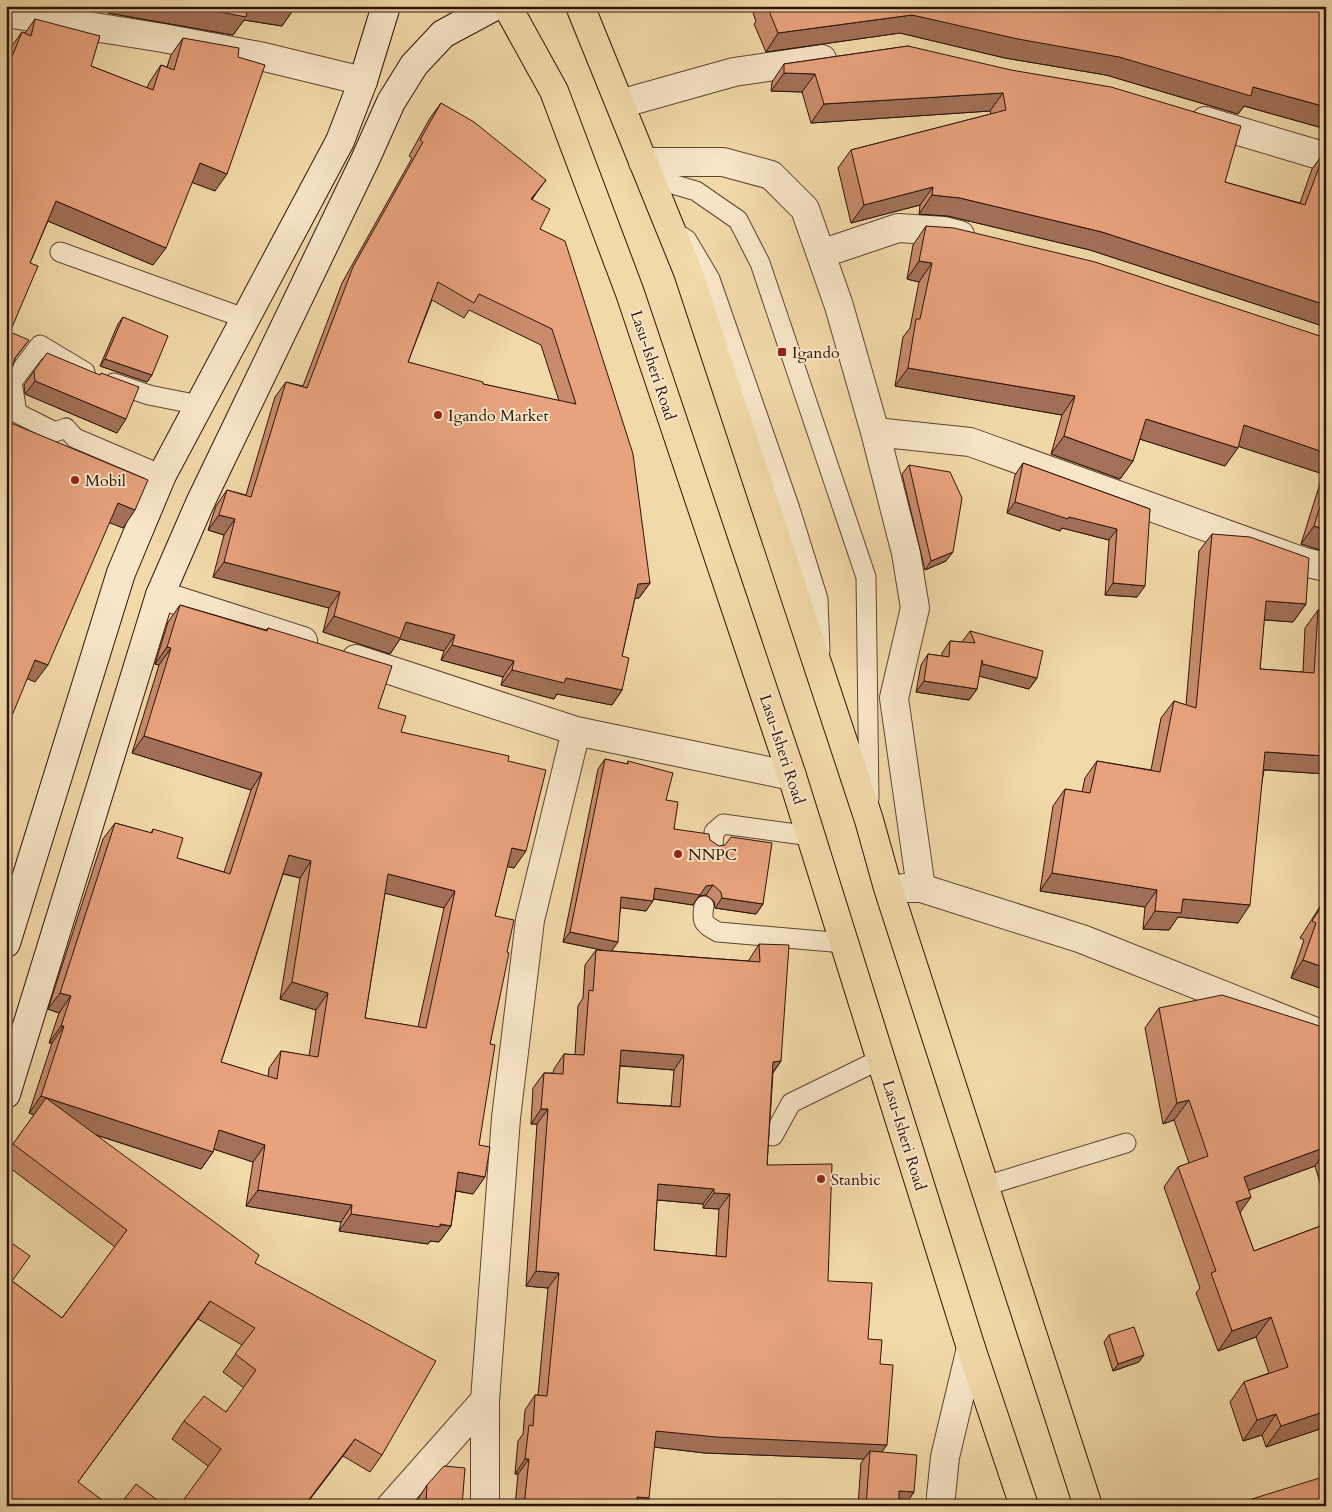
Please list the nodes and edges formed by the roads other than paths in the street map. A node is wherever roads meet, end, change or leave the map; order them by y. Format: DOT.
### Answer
graph roads {
  1 [pos="386,6"];
  2 [pos="495,6"];
  3 [pos="507,6"];
  4 [pos="580,6"];
  5 [pos="6,13"];
  6 [pos="846,56"];
  7 [pos="363,81"];
  8 [pos="620,104"];
  9 [pos="1177,112"];
  10 [pos="1326,157"];
  11 [pos="646,170"];
  12 [pos="982,240"];
  13 [pos="60,252"];
  14 [pos="822,254"];
  15 [pos="244,318"];
  16 [pos="199,405"];
  17 [pos="875,432"];
  18 [pos="162,476"];
  19 [pos="1326,566"];
  20 [pos="160,595"];
  21 [pos="576,730"];
  22 [pos="792,776"];
  23 [pos="869,820"];
  24 [pos="812,836"];
  25 [pos="712,845"];
  26 [pos="888,888"];
  27 [pos="922,888"];
  28 [pos="704,906"];
  29 [pos="6,943"];
  30 [pos="844,943"];
  31 [pos="1326,1036"];
  32 [pos="881,1059"];
  33 [pos="6,1094"];
  34 [pos="774,1136"];
  35 [pos="1126,1143"];
  36 [pos="985,1186"];
  37 [pos="971,1348"];
  38 [pos="485,1400"];
  39 [pos="391,1506"];
  40 [pos="485,1506"];
  41 [pos="940,1506"];
  42 [pos="1024,1506"];
  43 [pos="1088,1506"];
  1 -- 7 [label="street"];
  2 -- 20 [label="street"];
  3 -- 22 [label="main road, Lasu-Isheri Road"];
  4 -- 8 [label="main road"];
  5 -- 7 [label="street"];
  6 -- 8 [label="street"];
  7 -- 15 [label="street"];
  8 -- 11 [label="main road"];
  9 -- 10 [label="street"];
  11 -- 14 [label="street"];
  11 -- 23 [label="main road"];
  11 -- 23 [label="lane"];
  12 -- 14 [label="street"];
  13 -- 15 [label="lane"];
  14 -- 17 [label="street"];
  15 -- 16 [label="street"];
  16 -- 18 [label="street"];
  16 -- 18 [label="lane"];
  17 -- 19 [label="street"];
  17 -- 27 [label="street"];
  18 -- 29 [label="street"];
  20 -- 21 [label="street"];
  20 -- 33 [label="street"];
  21 -- 22 [label="street"];
  21 -- 38 [label="street"];
  22 -- 24 [label="main road, Lasu-Isheri Road"];
  23 -- 26 [label="main road"];
  24 -- 25 [label="lane"];
  24 -- 30 [label="main road, Lasu-Isheri Road"];
  26 -- 27 [label="street"];
  26 -- 36 [label="main road"];
  27 -- 31 [label="street"];
  28 -- 30 [label="lane"];
  30 -- 32 [label="main road, Lasu-Isheri Road"];
  32 -- 34 [label="lane"];
  32 -- 37 [label="main road, Lasu-Isheri Road"];
  35 -- 36 [label="lane"];
  36 -- 43 [label="main road"];
  37 -- 41 [label="street"];
  37 -- 42 [label="main road, Lasu-Isheri Road"];
  38 -- 39 [label="street"];
  38 -- 40 [label="street"];
}
